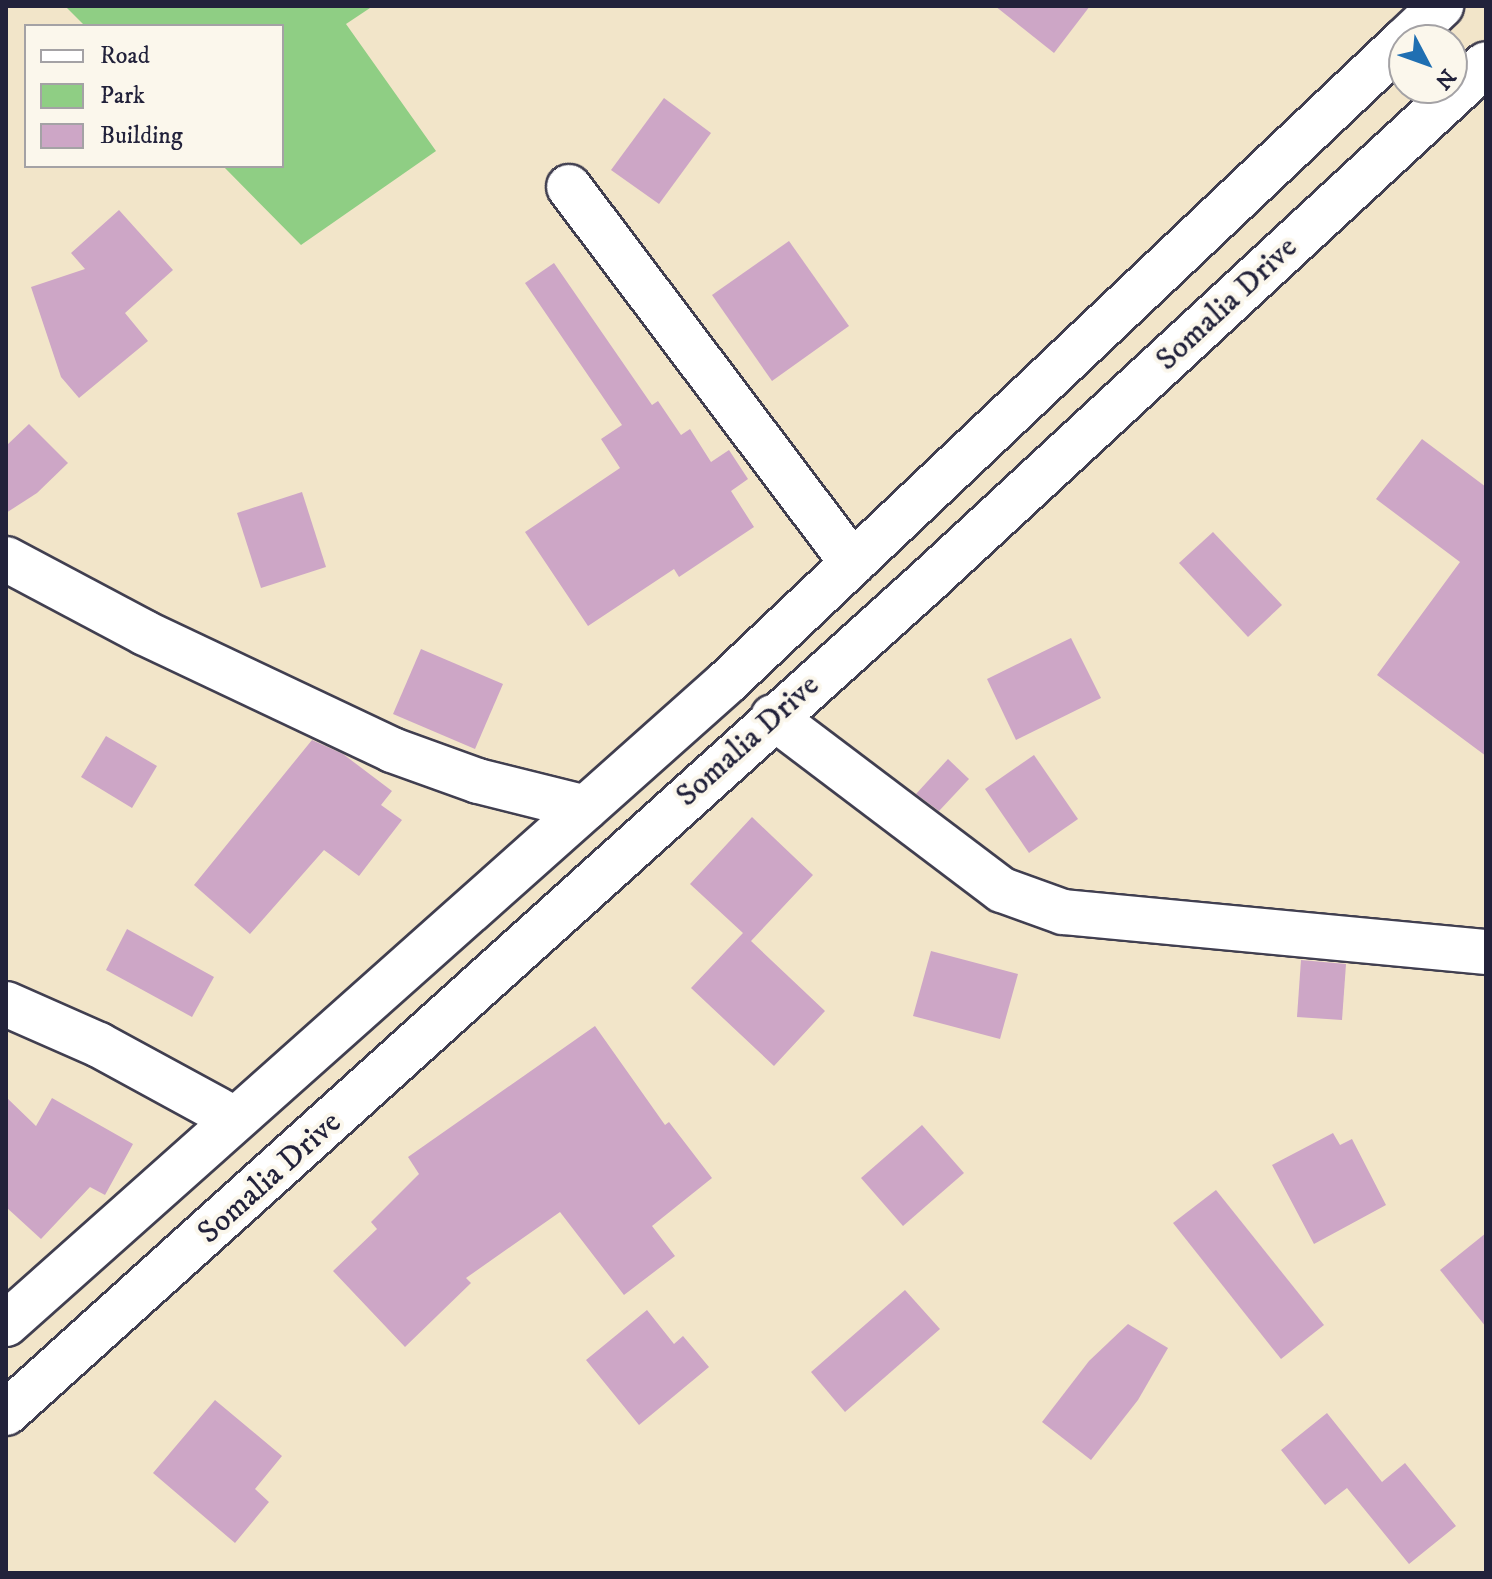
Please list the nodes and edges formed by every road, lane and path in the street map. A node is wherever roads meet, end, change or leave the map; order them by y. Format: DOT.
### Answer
graph roads {
  1 [pos="1441,6"];
  2 [pos="1422,24"];
  3 [pos="1388,57"];
  4 [pos="1486,64"];
  5 [pos="569,187"];
  6 [pos="6,559"];
  7 [pos="852,563"];
  8 [pos="773,717"];
  9 [pos="586,808"];
  10 [pos="1486,952"];
  11 [pos="6,1004"];
  12 [pos="235,1119"];
  13 [pos="6,1324"];
  14 [pos="6,1413"];
  1 -- 2 [label="main road, Somalia Drive"];
  3 -- 7 [label="main road, Somalia Drive"];
  4 -- 8 [label="main road, Somalia Drive"];
  5 -- 7 [label="main road"];
  6 -- 9 [label="main road"];
  7 -- 9 [label="main road, Somalia Drive"];
  8 -- 10 [label="main road"];
  8 -- 14 [label="main road, Somalia Drive"];
  9 -- 12 [label="main road, Somalia Drive"];
  11 -- 12 [label="main road"];
  12 -- 13 [label="main road, Somalia Drive"];
}
